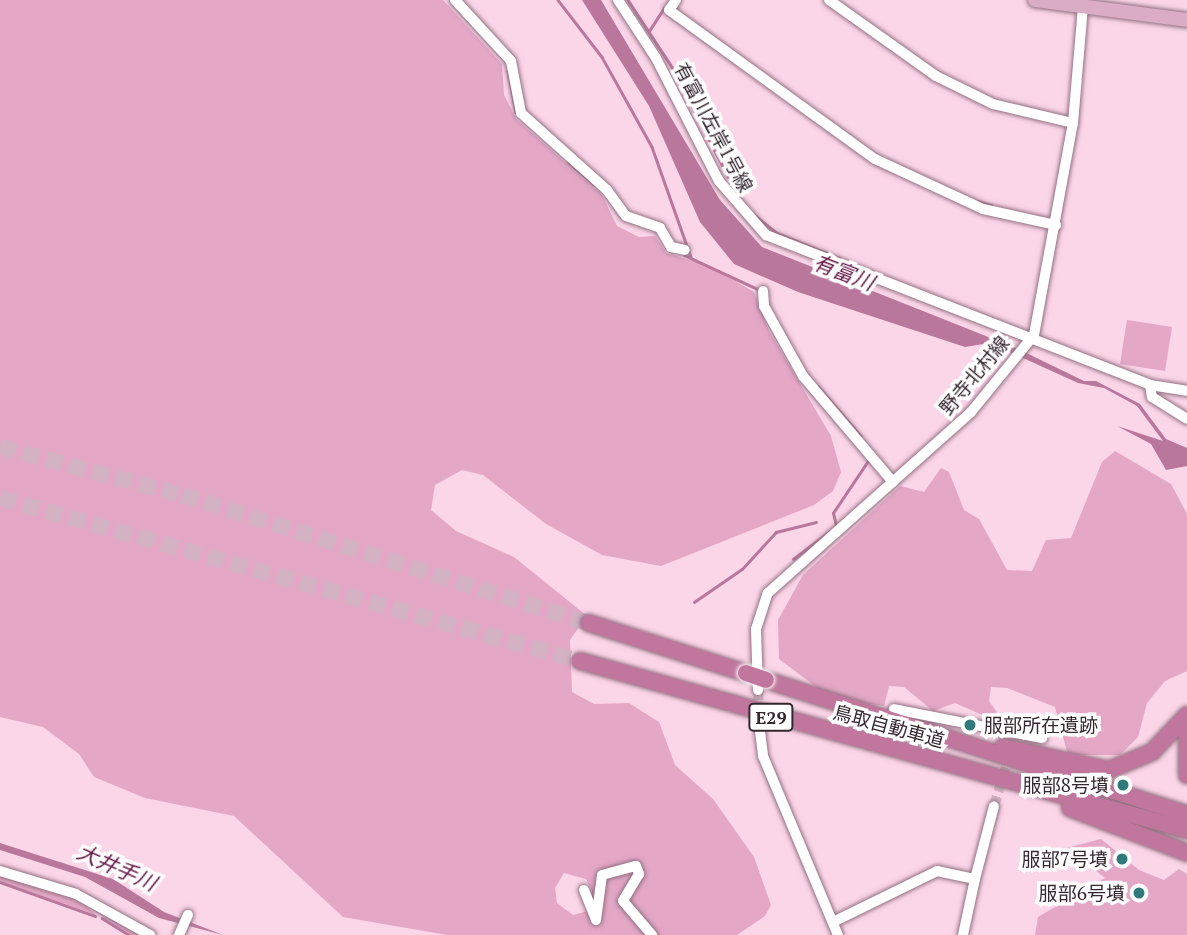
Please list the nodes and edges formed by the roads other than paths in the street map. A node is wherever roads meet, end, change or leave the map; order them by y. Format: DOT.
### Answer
graph roads {
  1 [pos="455,0"];
  2 [pos="618,0"];
  3 [pos="676,0"];
  4 [pos="829,0"];
  5 [pos="1035,0"];
  6 [pos="1083,7"];
  7 [pos="1187,20"];
  8 [pos="1073,123"];
  9 [pos="1056,225"];
  10 [pos="685,250"];
  11 [pos="763,292"];
  12 [pos="1034,335"];
  13 [pos="1150,385"];
  14 [pos="1187,390"];
  15 [pos="1187,419"];
  16 [pos="894,482"];
  17 [pos="589,623"];
  18 [pos="580,661"];
  19 [pos="762,685"];
  20 [pos="845,707"];
  21 [pos="894,709"];
  22 [pos="1187,715"];
  23 [pos="760,731"];
  24 [pos="1187,734"];
  25 [pos="1042,738"];
  26 [pos="963,768"];
  27 [pos="1187,775"];
  28 [pos="994,806"];
  29 [pos="1187,814"];
  30 [pos="1187,830"];
  31 [pos="1187,853"];
  32 [pos="0,871"];
  33 [pos="975,879"];
  34 [pos="584,890"];
  35 [pos="188,915"];
  36 [pos="832,922"];
  37 [pos="150,935"];
  38 [pos="179,935"];
  39 [pos="652,935"];
  40 [pos="838,935"];
  41 [pos="963,935"];
  1 -- 10 [label="street"];
  2 -- 12 [label="street, 有富川左岸1号線"];
  3 -- 9 [label="street"];
  4 -- 8 [label="street"];
  5 -- 6 [label="main road"];
  6 -- 7 [label="main road"];
  6 -- 8 [label="street, 野寺北村線"];
  8 -- 9 [label="street, 野寺北村線"];
  9 -- 12 [label="street, 野寺北村線"];
  11 -- 16 [label="street"];
  12 -- 13 [label="street, 有富川左岸1号線"];
  12 -- 16 [label="street, 野寺北村線"];
  13 -- 14 [label="street"];
  13 -- 15 [label="street"];
  16 -- 19 [label="street, 野寺北村線"];
  17 -- 19 [label="highway, 鳥取自動車道 / E29, bridge"];
  18 -- 26 [label="highway, 鳥取自動車道 / E29"];
  19 -- 20 [label="highway, 鳥取自動車道 / E29"];
  20 -- 22 [label="highway"];
  20 -- 29 [label="highway, 鳥取自動車道 / E29"];
  21 -- 25 [label="street"];
  23 -- 36 [label="street"];
  24 -- 27 [label="highway"];
  26 -- 30 [label="highway, 鳥取自動車道 / E29"];
  26 -- 31 [label="highway"];
  28 -- 33 [label="street"];
  32 -- 37 [label="street"];
  33 -- 36 [label="street"];
  33 -- 41 [label="street"];
  34 -- 39 [label="street"];
  35 -- 38 [label="street"];
  36 -- 40 [label="street"];
}
